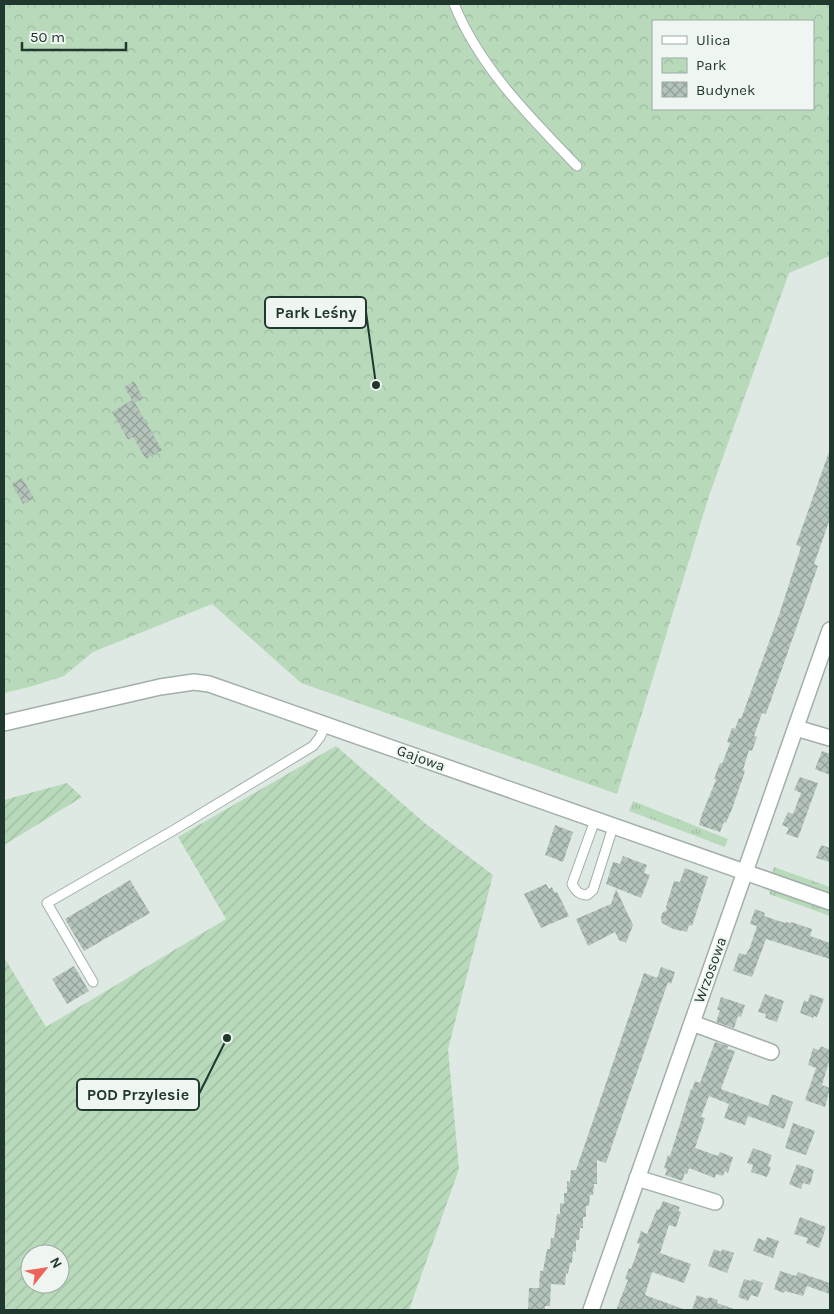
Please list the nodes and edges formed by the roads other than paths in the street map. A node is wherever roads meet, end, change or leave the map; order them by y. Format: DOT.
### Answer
graph roads {
  1 [pos="454,4"];
  2 [pos="577,166"];
  3 [pos="830,630"];
  4 [pos="4,722"];
  5 [pos="326,724"];
  6 [pos="796,728"];
  7 [pos="830,738"];
  8 [pos="595,820"];
  9 [pos="613,827"];
  10 [pos="745,873"];
  11 [pos="830,902"];
  12 [pos="94,982"];
  13 [pos="692,1023"];
  14 [pos="771,1052"];
  15 [pos="637,1178"];
  16 [pos="716,1202"];
  17 [pos="591,1310"];
  1 -- 2 [label="lane"];
  3 -- 6 [label="street, Wrzosowa"];
  4 -- 5 [label="street, Gajowa"];
  5 -- 8 [label="street, Gajowa"];
  5 -- 12 [label="lane"];
  6 -- 7 [label="street"];
  6 -- 10 [label="street, Wrzosowa"];
  8 -- 9 [label="street, Gajowa"];
  8 -- 9 [label="lane"];
  9 -- 10 [label="street, Gajowa"];
  10 -- 11 [label="street, Gajowa"];
  10 -- 13 [label="street, Wrzosowa"];
  13 -- 14 [label="street"];
  13 -- 15 [label="street, Wrzosowa"];
  15 -- 16 [label="street"];
  15 -- 17 [label="street, Wrzosowa"];
}
